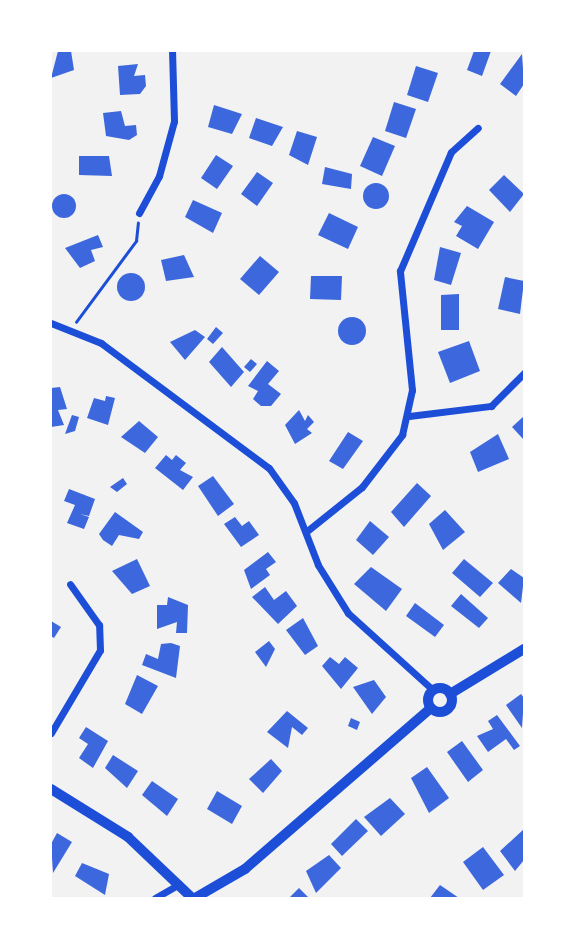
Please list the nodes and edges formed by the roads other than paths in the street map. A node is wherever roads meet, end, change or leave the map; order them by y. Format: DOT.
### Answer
graph roads {
  1 [pos="172,51"];
  2 [pos="478,128"];
  3 [pos="139,213"];
  4 [pos="51,323"];
  5 [pos="524,373"];
  6 [pos="409,416"];
  7 [pos="307,531"];
  8 [pos="70,584"];
  9 [pos="524,649"];
  10 [pos="433,690"];
  11 [pos="450,694"];
  12 [pos="430,708"];
  13 [pos="51,733"];
  14 [pos="51,789"];
  15 [pos="180,883"];
  16 [pos="155,898"];
  17 [pos="194,898"];
  1 -- 3 [label="street"];
  2 -- 6 [label="street"];
  4 -- 7 [label="street"];
  5 -- 6 [label="street"];
  6 -- 7 [label="street"];
  7 -- 10 [label="street"];
  8 -- 13 [label="street"];
  9 -- 11 [label="street"];
  10 -- 11 [label="street"];
  10 -- 12 [label="street"];
  11 -- 12 [label="street"];
  12 -- 17 [label="street"];
  14 -- 15 [label="street"];
  15 -- 16 [label="street"];
  15 -- 17 [label="street"];
}
